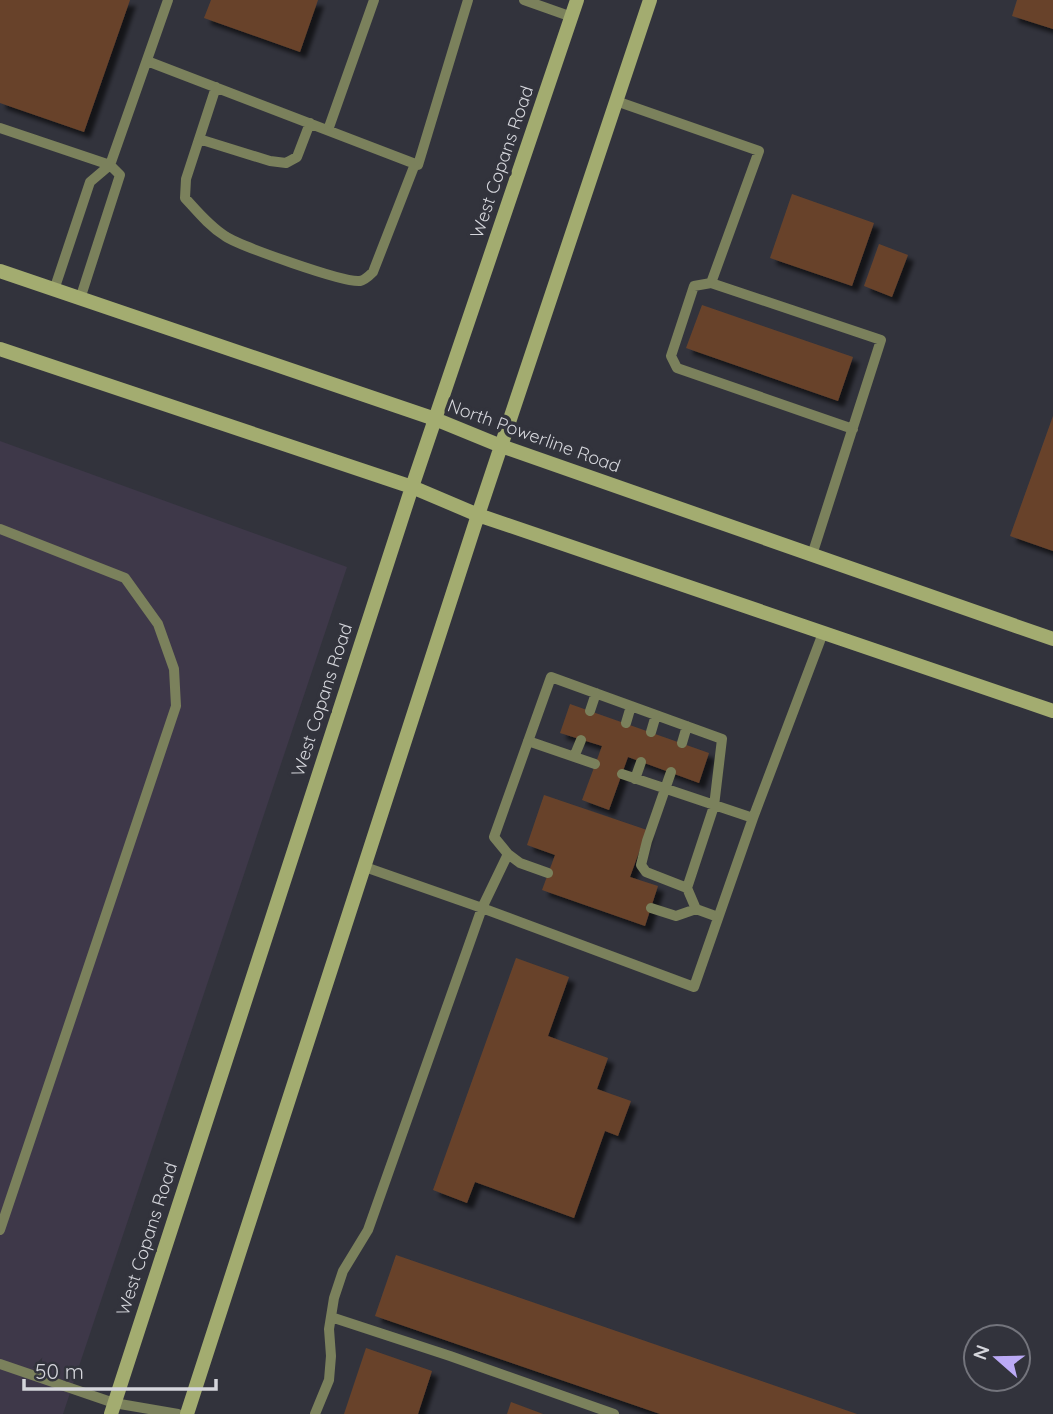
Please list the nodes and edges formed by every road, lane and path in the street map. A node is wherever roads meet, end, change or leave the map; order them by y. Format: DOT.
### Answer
graph roads {
  1 [pos="168,0"];
  2 [pos="374,0"];
  3 [pos="468,0"];
  4 [pos="524,0"];
  5 [pos="577,0"];
  6 [pos="650,0"];
  7 [pos="572,17"];
  8 [pos="147,61"];
  9 [pos="216,87"];
  10 [pos="616,102"];
  11 [pos="310,123"];
  12 [pos="0,128"];
  13 [pos="328,130"];
  14 [pos="199,139"];
  15 [pos="415,163"];
  16 [pos="110,165"];
  17 [pos="0,271"];
  18 [pos="711,283"];
  19 [pos="54,290"];
  20 [pos="80,299"];
  21 [pos="0,349"];
  22 [pos="435,419"];
  23 [pos="853,429"];
  24 [pos="501,446"];
  25 [pos="412,487"];
  26 [pos="478,515"];
  27 [pos="0,529"];
  28 [pos="812,555"];
  29 [pos="823,632"];
  30 [pos="1053,639"];
  31 [pos="596,693"];
  32 [pos="631,706"];
  33 [pos="590,711"];
  34 [pos="1053,711"];
  35 [pos="656,715"];
  36 [pos="625,723"];
  37 [pos="687,726"];
  38 [pos="651,732"];
  39 [pos="581,740"];
  40 [pos="528,741"];
  41 [pos="682,743"];
  42 [pos="574,757"];
  43 [pos="641,762"];
  44 [pos="595,764"];
  45 [pos="671,772"];
  46 [pos="622,774"];
  47 [pos="635,779"];
  48 [pos="665,789"];
  49 [pos="714,806"];
  50 [pos="753,818"];
  51 [pos="508,855"];
  52 [pos="365,867"];
  53 [pos="548,873"];
  54 [pos="687,888"];
  55 [pos="482,908"];
  56 [pos="651,908"];
  57 [pos="696,909"];
  58 [pos="718,917"];
  59 [pos="0,1230"];
  60 [pos="331,1317"];
  61 [pos="0,1364"];
  62 [pos="113,1408"];
  63 [pos="178,1414"];
  64 [pos="187,1414"];
  65 [pos="315,1414"];
  66 [pos="614,1414"];
  1 -- 8 [label="lane"];
  2 -- 13 [label="lane"];
  3 -- 15 [label="lane"];
  4 -- 7 [label="lane"];
  5 -- 7 [label="main road, West Copans Road"];
  6 -- 10 [label="main road"];
  7 -- 22 [label="main road, West Copans Road"];
  8 -- 9 [label="lane"];
  8 -- 16 [label="lane"];
  9 -- 11 [label="lane"];
  9 -- 14 [label="lane"];
  10 -- 18 [label="lane"];
  10 -- 24 [label="main road"];
  11 -- 13 [label="lane"];
  11 -- 14 [label="lane"];
  12 -- 16 [label="lane"];
  13 -- 15 [label="lane"];
  14 -- 15 [label="lane"];
  16 -- 19 [label="lane"];
  16 -- 20 [label="lane"];
  17 -- 19 [label="main road, North Powerline Road"];
  18 -- 23 [label="lane"];
  18 -- 23 [label="lane"];
  19 -- 20 [label="main road, North Powerline Road"];
  20 -- 22 [label="main road, North Powerline Road"];
  21 -- 25 [label="main road"];
  22 -- 24 [label="main road, North Powerline Road"];
  22 -- 25 [label="main road, West Copans Road"];
  23 -- 28 [label="lane"];
  24 -- 26 [label="main road"];
  24 -- 28 [label="main road, North Powerline Road"];
  25 -- 26 [label="main road"];
  25 -- 62 [label="main road, West Copans Road"];
  26 -- 29 [label="main road"];
  26 -- 52 [label="main road"];
  27 -- 59 [label="lane"];
  28 -- 30 [label="main road, North Powerline Road"];
  29 -- 34 [label="main road"];
  29 -- 50 [label="lane"];
  31 -- 32 [label="lane"];
  31 -- 33 [label="lane"];
  31 -- 40 [label="lane"];
  32 -- 35 [label="lane"];
  32 -- 36 [label="lane"];
  35 -- 37 [label="lane"];
  35 -- 38 [label="lane"];
  37 -- 41 [label="lane"];
  37 -- 49 [label="lane"];
  39 -- 42 [label="lane"];
  40 -- 42 [label="lane"];
  40 -- 51 [label="lane"];
  42 -- 44 [label="lane"];
  43 -- 47 [label="lane"];
  45 -- 48 [label="lane"];
  46 -- 47 [label="lane"];
  47 -- 48 [label="lane"];
  48 -- 49 [label="lane"];
  48 -- 54 [label="lane"];
  49 -- 50 [label="lane"];
  49 -- 54 [label="lane"];
  50 -- 58 [label="lane"];
  51 -- 53 [label="lane"];
  51 -- 55 [label="lane"];
  52 -- 55 [label="lane"];
  52 -- 64 [label="main road"];
  54 -- 57 [label="lane"];
  55 -- 58 [label="lane"];
  55 -- 60 [label="lane"];
  56 -- 57 [label="lane"];
  57 -- 58 [label="lane"];
  60 -- 65 [label="lane"];
  60 -- 66 [label="lane"];
  61 -- 62 [label="lane"];
  62 -- 63 [label="lane"];
}
